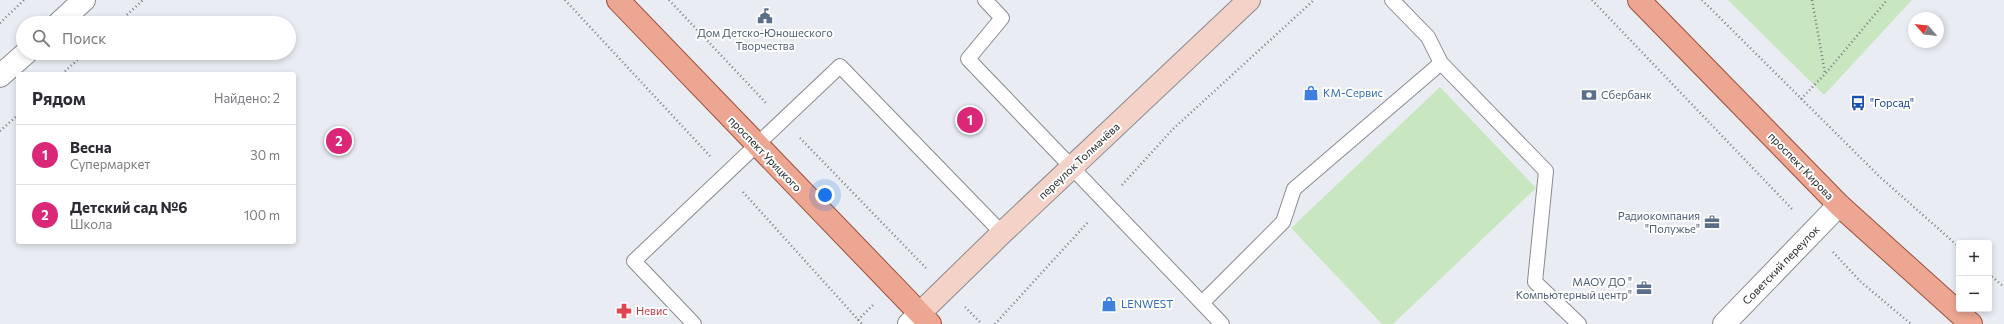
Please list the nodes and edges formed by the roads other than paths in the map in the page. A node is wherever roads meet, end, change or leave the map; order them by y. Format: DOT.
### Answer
graph roads {
  1 [pos="84,0"];
  2 [pos="618,0"];
  3 [pos="985,0"];
  4 [pos="1249,0"];
  5 [pos="1392,0"];
  6 [pos="1639,0"];
  7 [pos="67,16"];
  8 [pos="18,60"];
  9 [pos="1441,63"];
  10 [pos="0,76"];
  11 [pos="757,146"];
  12 [pos="1072,168"];
  13 [pos="1839,205"];
  14 [pos="1002,233"];
  15 [pos="1202,303"];
  16 [pos="920,320"];
  17 [pos="694,324"];
  18 [pos="1222,324"];
  19 [pos="1579,324"];
  20 [pos="1724,324"];
  21 [pos="1970,324"];
  1 -- 7 [label="street"];
  2 -- 11 [label="main road, проспект Урицкого"];
  3 -- 12 [label="lane"];
  4 -- 12 [label="main road, переулок Толмачёва"];
  5 -- 9 [label="lane"];
  6 -- 13 [label="main road, проспект Кирова"];
  8 -- 10 [label="street"];
  9 -- 15 [label="lane"];
  9 -- 19 [label="lane"];
  11 -- 14 [label="lane"];
  11 -- 16 [label="main road, проспект Урицкого"];
  11 -- 17 [label="lane"];
  12 -- 14 [label="main road, переулок Толмачёва"];
  12 -- 15 [label="lane"];
  13 -- 20 [label="street, Советский переулок"];
  13 -- 21 [label="main road, проспект Кирова"];
  14 -- 16 [label="main road, переулок Толмачёва"];
  15 -- 18 [label="lane"];
}
